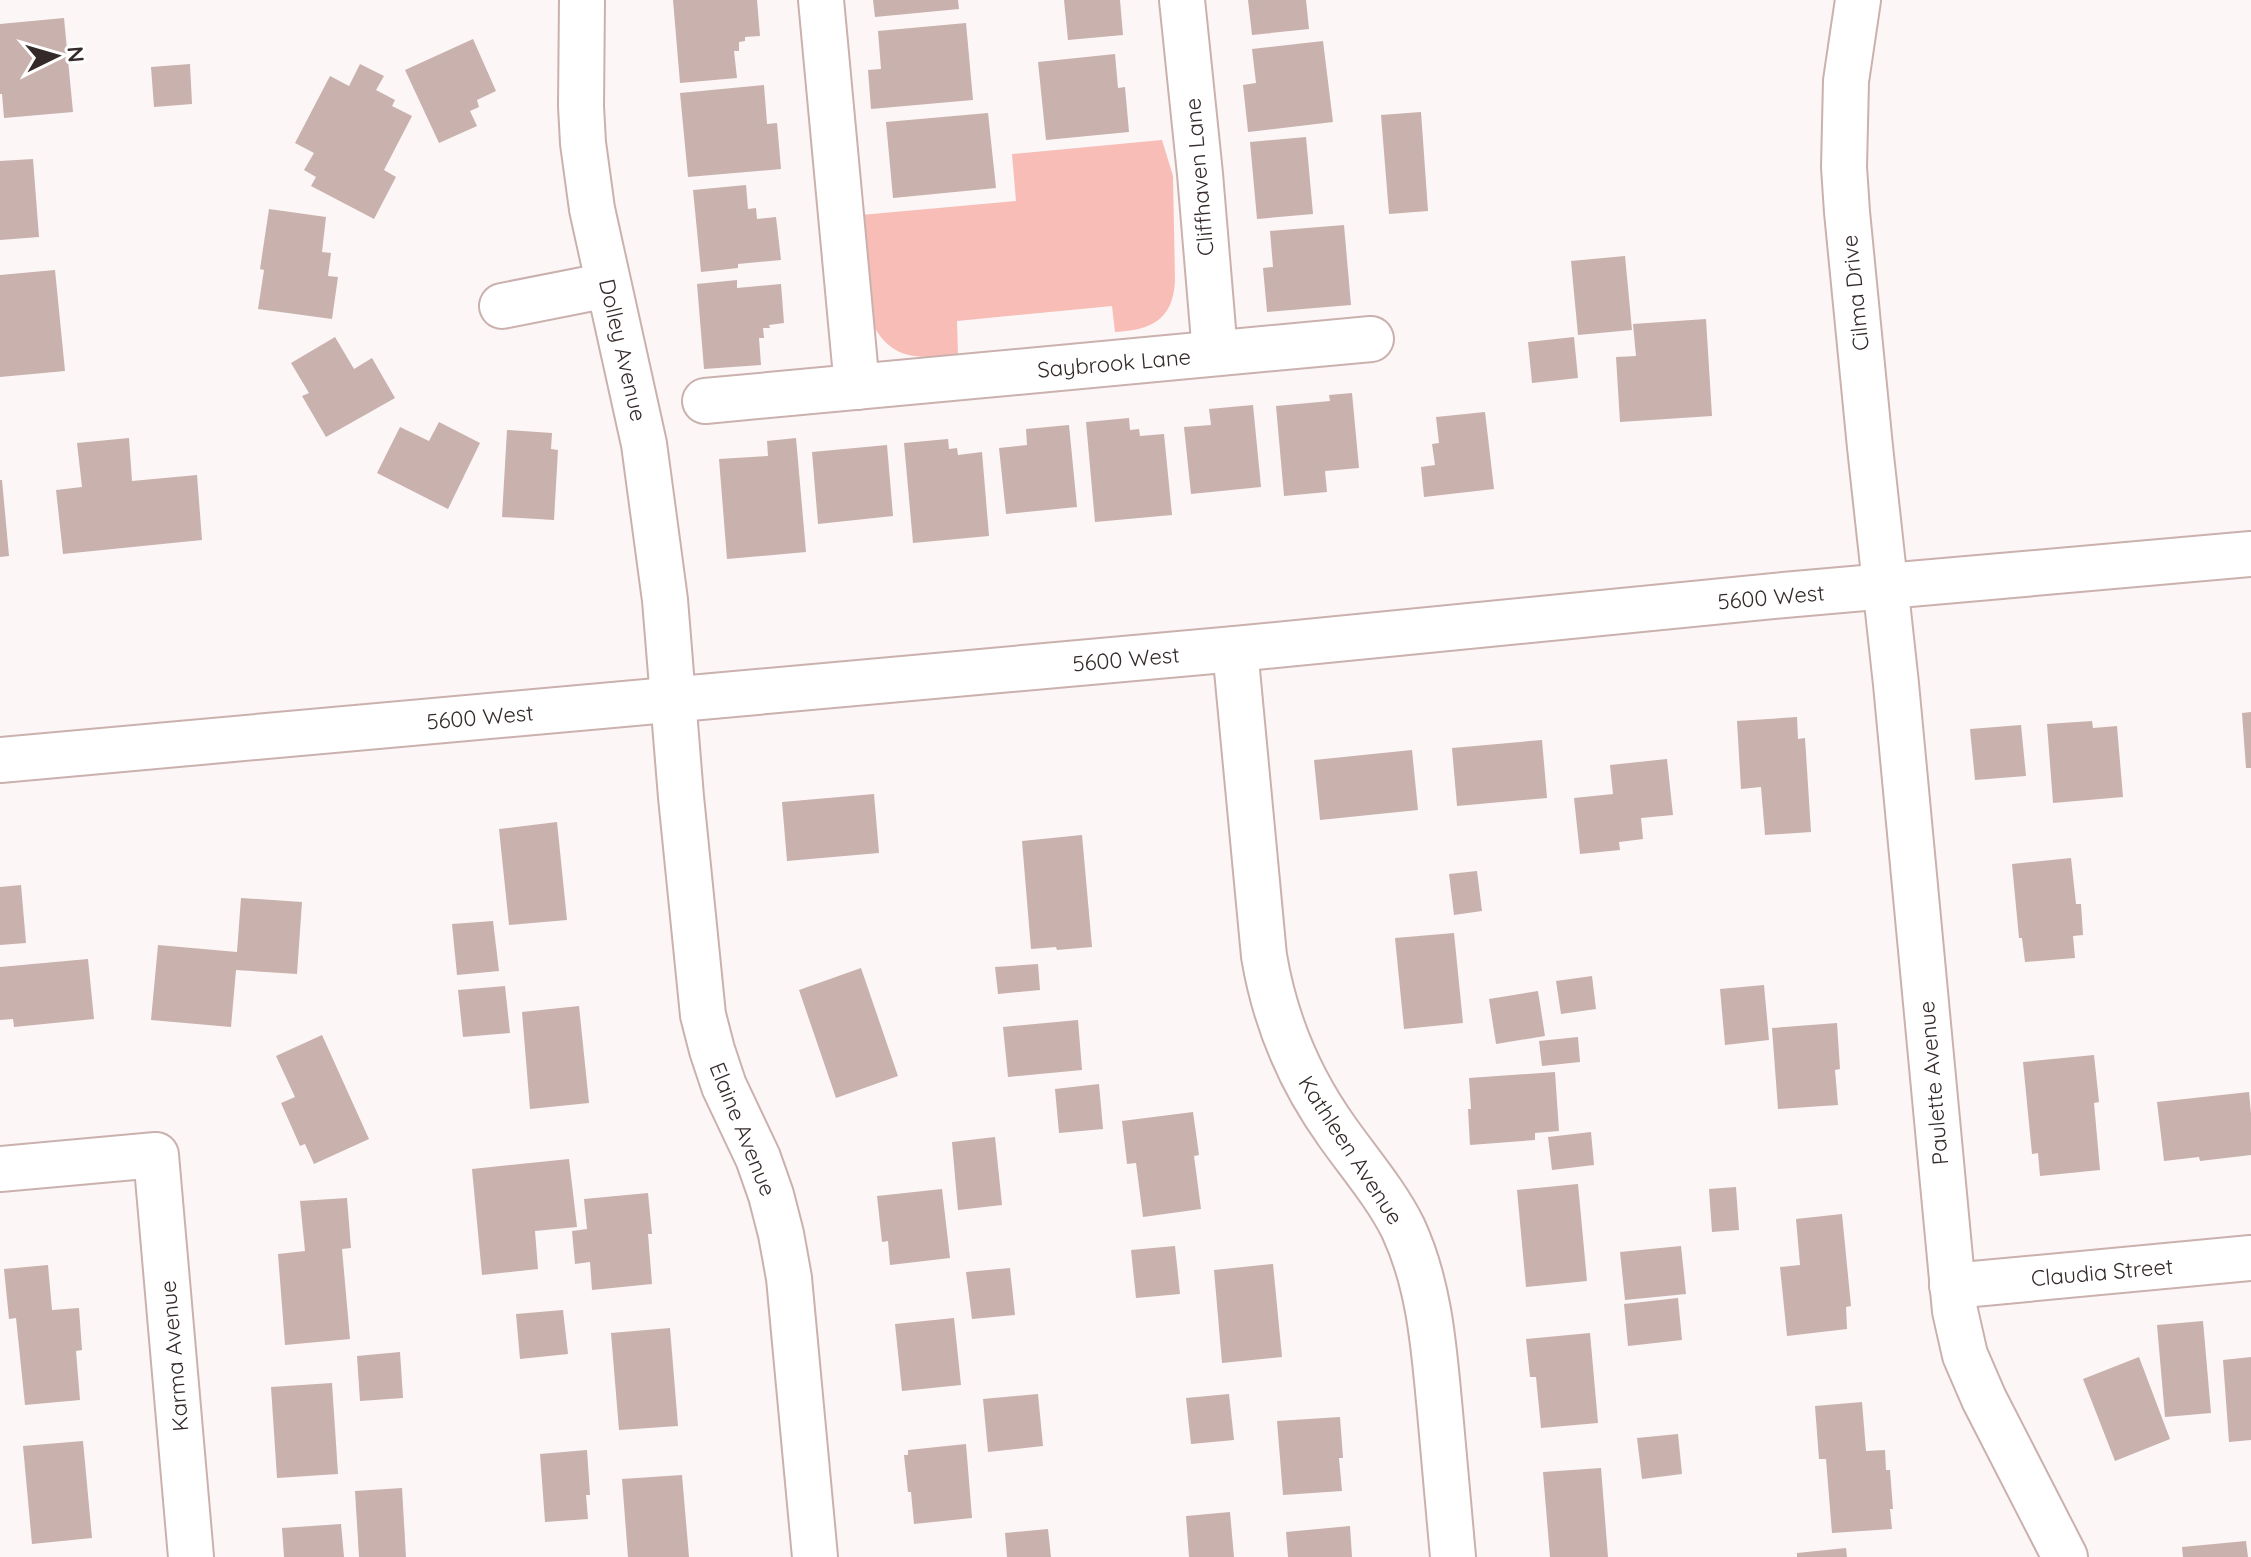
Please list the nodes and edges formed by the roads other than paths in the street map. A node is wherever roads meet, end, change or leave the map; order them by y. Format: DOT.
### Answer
graph roads {
  1 [pos="582,0"];
  2 [pos="821,0"];
  3 [pos="1182,0"];
  4 [pos="1858,0"];
  5 [pos="608,285"];
  6 [pos="502,306"];
  7 [pos="1371,339"];
  8 [pos="1215,353"];
  9 [pos="857,387"];
  10 [pos="705,401"];
  11 [pos="2251,554"];
  12 [pos="1885,586"];
  13 [pos="1235,649"];
  14 [pos="673,700"];
  15 [pos="0,760"];
  16 [pos="0,1169"];
  17 [pos="2251,1258"];
  18 [pos="1952,1286"];
  19 [pos="191,1557"];
  20 [pos="815,1557"];
  21 [pos="1453,1557"];
  22 [pos="2065,1557"];
  1 -- 5 [label="street, Dolley Avenue"];
  2 -- 9 [label="street"];
  3 -- 8 [label="street, Cliffhaven Lane"];
  4 -- 12 [label="street, Cilma Drive"];
  5 -- 6 [label="street"];
  5 -- 14 [label="street, Dolley Avenue"];
  7 -- 8 [label="street, Saybrook Lane"];
  8 -- 9 [label="street, Saybrook Lane"];
  9 -- 10 [label="street, Saybrook Lane"];
  11 -- 12 [label="street, 5600 West"];
  12 -- 13 [label="street, 5600 West"];
  12 -- 18 [label="street, Paulette Avenue"];
  13 -- 14 [label="street, 5600 West"];
  13 -- 21 [label="street, Kathleen Avenue"];
  14 -- 15 [label="street, 5600 West"];
  14 -- 20 [label="street, Elaine Avenue"];
  16 -- 19 [label="street, Karma Avenue"];
  17 -- 18 [label="street, Claudia Street"];
  18 -- 22 [label="street, Paulette Avenue"];
}
